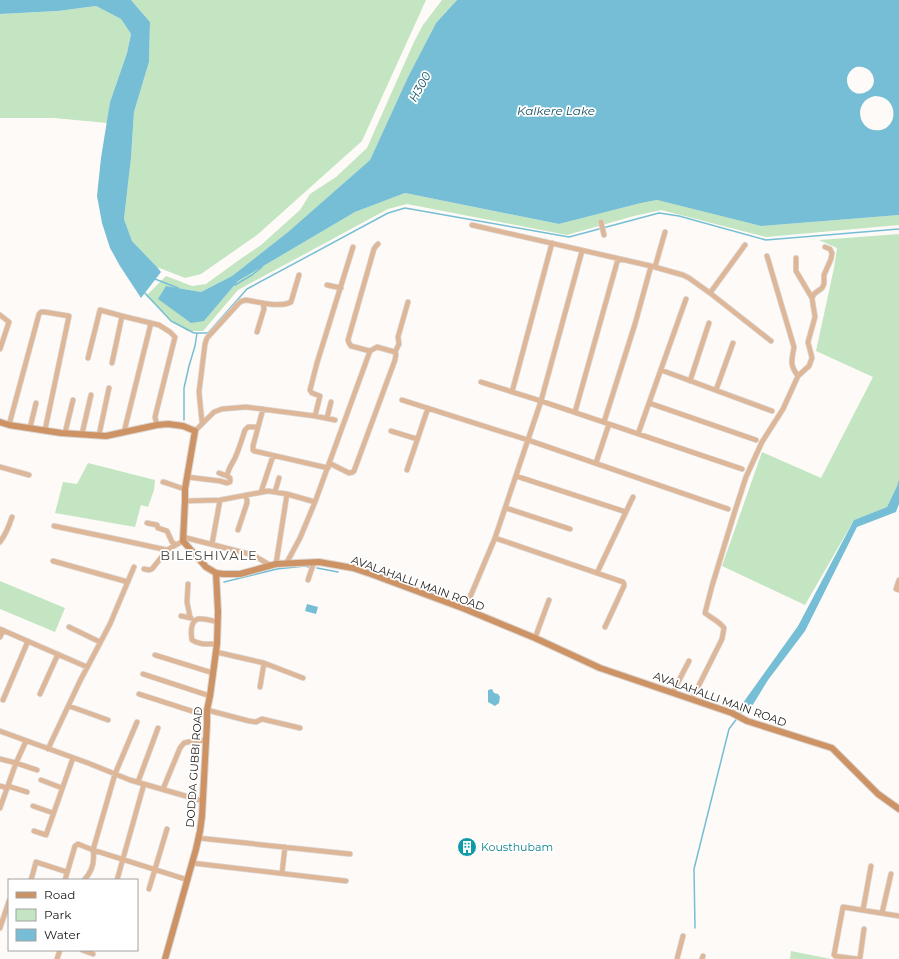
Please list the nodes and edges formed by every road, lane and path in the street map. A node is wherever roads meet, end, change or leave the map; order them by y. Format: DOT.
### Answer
graph roads {
  1 [pos="472,225"];
  2 [pos="664,232"];
  3 [pos="552,243"];
  4 [pos="378,244"];
  5 [pos="745,245"];
  6 [pos="353,247"];
  7 [pos="825,247"];
  8 [pos="582,251"];
  9 [pos="767,256"];
  10 [pos="796,258"];
  11 [pos="618,259"];
  12 [pos="653,267"];
  13 [pos="299,275"];
  14 [pos="327,284"];
  15 [pos="340,288"];
  16 [pos="710,293"];
  17 [pos="812,298"];
  18 [pos="686,299"];
  19 [pos="408,302"];
  20 [pos="263,303"];
  21 [pos="0,315"];
  22 [pos="122,316"];
  23 [pos="151,323"];
  24 [pos="709,323"];
  25 [pos="257,332"];
  26 [pos="2,336"];
  27 [pos="771,340"];
  28 [pos="733,343"];
  29 [pos="0,349"];
  30 [pos="370,351"];
  31 [pos="396,352"];
  32 [pos="88,358"];
  33 [pos="112,364"];
  34 [pos="661,370"];
  35 [pos="798,376"];
  36 [pos="690,381"];
  37 [pos="481,382"];
  38 [pos="109,388"];
  39 [pos="716,390"];
  40 [pos="512,392"];
  41 [pos="91,395"];
  42 [pos="72,400"];
  43 [pos="402,400"];
  44 [pos="541,401"];
  45 [pos="331,402"];
  46 [pos="36,403"];
  47 [pos="649,403"];
  48 [pos="428,408"];
  49 [pos="263,409"];
  50 [pos="772,410"];
  51 [pos="574,412"];
  52 [pos="315,416"];
  53 [pos="327,418"];
  54 [pos="335,420"];
  55 [pos="0,422"];
  56 [pos="202,422"];
  57 [pos="606,423"];
  58 [pos="9,425"];
  59 [pos="157,425"];
  60 [pos="258,427"];
  61 [pos="30,428"];
  62 [pos="45,430"];
  63 [pos="194,431"];
  64 [pos="391,431"];
  65 [pos="124,432"];
  66 [pos="65,433"];
  67 [pos="82,434"];
  68 [pos="638,434"];
  69 [pos="99,435"];
  70 [pos="417,439"];
  71 [pos="528,440"];
  72 [pos="756,440"];
  73 [pos="273,456"];
  74 [pos="596,464"];
  75 [pos="328,466"];
  76 [pos="0,467"];
  77 [pos="742,469"];
  78 [pos="407,470"];
  79 [pos="219,473"];
  80 [pos="29,475"];
  81 [pos="227,476"];
  82 [pos="516,476"];
  83 [pos="187,477"];
  84 [pos="279,478"];
  85 [pos="163,482"];
  86 [pos="185,489"];
  87 [pos="261,492"];
  88 [pos="275,492"];
  89 [pos="287,494"];
  90 [pos="245,495"];
  91 [pos="633,497"];
  92 [pos="220,500"];
  93 [pos="185,501"];
  94 [pos="315,502"];
  95 [pos="506,508"];
  96 [pos="728,509"];
  97 [pos="626,512"];
  98 [pos="12,518"];
  99 [pos="147,522"];
  100 [pos="54,526"];
  101 [pos="570,529"];
  102 [pos="238,530"];
  103 [pos="495,538"];
  104 [pos="183,539"];
  105 [pos="0,542"];
  106 [pos="212,544"];
  107 [pos="176,545"];
  108 [pos="167,550"];
  109 [pos="53,561"];
  110 [pos="314,562"];
  111 [pos="286,564"];
  112 [pos="273,565"];
  113 [pos="134,567"];
  114 [pos="144,569"];
  115 [pos="216,573"];
  116 [pos="597,574"];
  117 [pos="308,580"];
  118 [pos="899,580"];
  119 [pos="128,582"];
  120 [pos="188,584"];
  121 [pos="899,590"];
  122 [pos="549,600"];
  123 [pos="465,608"];
  124 [pos="181,616"];
  125 [pos="190,617"];
  126 [pos="196,621"];
  127 [pos="218,622"];
  128 [pos="69,627"];
  129 [pos="605,627"];
  130 [pos="1,630"];
  131 [pos="0,637"];
  132 [pos="535,638"];
  133 [pos="28,641"];
  134 [pos="100,642"];
  135 [pos="217,644"];
  136 [pos="216,652"];
  137 [pos="58,654"];
  138 [pos="155,655"];
  139 [pos="689,661"];
  140 [pos="264,663"];
  141 [pos="87,667"];
  142 [pos="213,673"];
  143 [pos="143,674"];
  144 [pos="303,678"];
  145 [pos="260,687"];
  146 [pos="673,692"];
  147 [pos="40,694"];
  148 [pos="139,694"];
  149 [pos="210,696"];
  150 [pos="692,699"];
  151 [pos="3,700"];
  152 [pos="69,706"];
  153 [pos="207,713"];
  154 [pos="108,720"];
  155 [pos="137,722"];
  156 [pos="158,728"];
  157 [pos="300,728"];
  158 [pos="0,731"];
  159 [pos="206,740"];
  160 [pos="26,741"];
  161 [pos="48,749"];
  162 [pos="73,758"];
  163 [pos="0,759"];
  164 [pos="16,764"];
  165 [pos="37,770"];
  166 [pos="115,774"];
  167 [pos="41,780"];
  168 [pos="138,782"];
  169 [pos="144,784"];
  170 [pos="0,786"];
  171 [pos="8,787"];
  172 [pos="62,788"];
  173 [pos="163,789"];
  174 [pos="27,792"];
  175 [pos="203,801"];
  176 [pos="32,806"];
  177 [pos="0,808"];
  178 [pos="899,809"];
  179 [pos="53,813"];
  180 [pos="34,830"];
  181 [pos="167,830"];
  182 [pos="198,838"];
  183 [pos="285,847"];
  184 [pos="93,850"];
  185 [pos="350,854"];
  186 [pos="123,860"];
  187 [pos="192,863"];
  188 [pos="871,866"];
  189 [pos="154,870"];
  190 [pos="67,872"];
  191 [pos="282,873"];
  192 [pos="891,874"];
  193 [pos="31,879"];
  194 [pos="65,879"];
  195 [pos="85,879"];
  196 [pos="117,879"];
  197 [pos="188,880"];
  198 [pos="346,881"];
  199 [pos="149,889"];
  200 [pos="8,904"];
  201 [pos="863,910"];
  202 [pos="882,913"];
  203 [pos="899,916"];
  204 [pos="0,928"];
  205 [pos="864,929"];
  206 [pos="683,936"];
  207 [pos="85,951"];
  208 [pos="93,954"];
  209 [pos="165,959"];
  210 [pos="676,959"];
  1 -- 3 [label="street"];
  2 -- 12 [label="street"];
  3 -- 8 [label="street"];
  3 -- 40 [label="street"];
  4 -- 30 [label="street"];
  5 -- 16 [label="street"];
  6 -- 15 [label="street"];
  7 -- 17 [label="street"];
  8 -- 11 [label="street"];
  8 -- 44 [label="street"];
  9 -- 35 [label="street"];
  10 -- 17 [label="street"];
  11 -- 12 [label="street"];
  11 -- 51 [label="street"];
  12 -- 16 [label="street"];
  12 -- 57 [label="street"];
  13 -- 20 [label="street"];
  14 -- 15 [label="street"];
  15 -- 52 [label="street"];
  16 -- 27 [label="street"];
  17 -- 35 [label="street"];
  18 -- 34 [label="street"];
  19 -- 31 [label="street"];
  20 -- 25 [label="street"];
  20 -- 56 [label="street"];
  21 -- 26 [label="street"];
  22 -- 23 [label="street"];
  22 -- 32 [label="street"];
  22 -- 33 [label="street"];
  23 -- 59 [label="street"];
  23 -- 65 [label="street"];
  24 -- 36 [label="street"];
  26 -- 29 [label="street"];
  28 -- 39 [label="street"];
  30 -- 31 [label="street"];
  30 -- 75 [label="street"];
  31 -- 75 [label="street"];
  34 -- 36 [label="street"];
  34 -- 47 [label="street"];
  35 -- 150 [label="street"];
  36 -- 39 [label="street"];
  37 -- 40 [label="street"];
  38 -- 69 [label="street"];
  39 -- 50 [label="street"];
  40 -- 44 [label="street"];
  41 -- 67 [label="street"];
  42 -- 66 [label="street"];
  43 -- 48 [label="street"];
  44 -- 51 [label="street"];
  44 -- 71 [label="street"];
  45 -- 53 [label="street"];
  46 -- 61 [label="street"];
  47 -- 68 [label="street"];
  47 -- 72 [label="street"];
  48 -- 70 [label="street"];
  48 -- 71 [label="street"];
  49 -- 52 [label="street"];
  49 -- 56 [label="street"];
  49 -- 60 [label="street"];
  51 -- 57 [label="street"];
  52 -- 53 [label="street"];
  53 -- 54 [label="street"];
  55 -- 58 [label="main road"];
  56 -- 63 [label="street"];
  57 -- 68 [label="street"];
  57 -- 74 [label="street"];
  58 -- 61 [label="main road"];
  58 -- 62 [label="street"];
  59 -- 63 [label="main road"];
  59 -- 65 [label="main road"];
  60 -- 73 [label="street"];
  60 -- 81 [label="street"];
  61 -- 62 [label="main road"];
  62 -- 66 [label="main road"];
  63 -- 83 [label="main road"];
  64 -- 70 [label="street"];
  65 -- 69 [label="main road"];
  66 -- 67 [label="main road"];
  67 -- 69 [label="main road"];
  68 -- 77 [label="street"];
  70 -- 78 [label="street"];
  71 -- 74 [label="street"];
  71 -- 82 [label="street"];
  73 -- 75 [label="street"];
  73 -- 87 [label="street"];
  74 -- 96 [label="street"];
  75 -- 94 [label="street"];
  76 -- 80 [label="street"];
  79 -- 81 [label="street"];
  81 -- 83 [label="street"];
  82 -- 95 [label="street"];
  82 -- 97 [label="street"];
  83 -- 86 [label="main road"];
  84 -- 88 [label="street"];
  85 -- 86 [label="street"];
  86 -- 93 [label="main road"];
  87 -- 88 [label="street"];
  87 -- 90 [label="street"];
  88 -- 89 [label="street"];
  89 -- 94 [label="street"];
  89 -- 112 [label="street"];
  90 -- 92 [label="street"];
  90 -- 102 [label="street"];
  91 -- 97 [label="street"];
  92 -- 93 [label="street"];
  92 -- 106 [label="street"];
  93 -- 104 [label="main road"];
  94 -- 111 [label="street"];
  95 -- 101 [label="street"];
  95 -- 103 [label="street"];
  97 -- 116 [label="street"];
  98 -- 105 [label="street"];
  99 -- 107 [label="street"];
  100 -- 108 [label="street"];
  103 -- 116 [label="street"];
  103 -- 123 [label="street"];
  104 -- 106 [label="street"];
  104 -- 107 [label="street"];
  104 -- 115 [label="main road"];
  106 -- 112 [label="street"];
  107 -- 108 [label="street"];
  108 -- 114 [label="street"];
  109 -- 119 [label="street"];
  110 -- 111 [label="main road, AVALAHALLI MAIN ROAD"];
  110 -- 117 [label="street"];
  110 -- 123 [label="main road, AVALAHALLI MAIN ROAD"];
  111 -- 112 [label="main road, AVALAHALLI MAIN ROAD"];
  112 -- 115 [label="main road, AVALAHALLI MAIN ROAD"];
  113 -- 119 [label="street"];
  115 -- 127 [label="main road, DODDA GUBBI ROAD"];
  116 -- 129 [label="street"];
  118 -- 121 [label="street"];
  119 -- 134 [label="street"];
  120 -- 125 [label="street"];
  122 -- 132 [label="street"];
  123 -- 132 [label="main road, AVALAHALLI MAIN ROAD"];
  124 -- 125 [label="street"];
  125 -- 126 [label="street"];
  126 -- 127 [label="street"];
  126 -- 135 [label="street"];
  127 -- 135 [label="main road, DODDA GUBBI ROAD"];
  128 -- 134 [label="street"];
  130 -- 131 [label="street"];
  130 -- 133 [label="street"];
  132 -- 146 [label="main road, AVALAHALLI MAIN ROAD"];
  133 -- 137 [label="street"];
  133 -- 151 [label="street"];
  134 -- 141 [label="street"];
  135 -- 136 [label="main road, DODDA GUBBI ROAD"];
  136 -- 140 [label="street"];
  136 -- 142 [label="main road, DODDA GUBBI ROAD"];
  137 -- 141 [label="street"];
  137 -- 147 [label="street"];
  138 -- 142 [label="street"];
  139 -- 146 [label="street"];
  140 -- 144 [label="street"];
  140 -- 145 [label="street"];
  141 -- 152 [label="street"];
  142 -- 149 [label="main road, DODDA GUBBI ROAD"];
  143 -- 149 [label="street"];
  146 -- 150 [label="main road, AVALAHALLI MAIN ROAD"];
  148 -- 153 [label="street"];
  149 -- 153 [label="main road, DODDA GUBBI ROAD"];
  150 -- 178 [label="main road, AVALAHALLI MAIN ROAD"];
  152 -- 154 [label="street"];
  152 -- 161 [label="street"];
  153 -- 157 [label="street"];
  153 -- 159 [label="main road, DODDA GUBBI ROAD"];
  155 -- 166 [label="street"];
  156 -- 168 [label="street"];
  158 -- 160 [label="street"];
  159 -- 173 [label="street"];
  159 -- 175 [label="main road, DODDA GUBBI ROAD"];
  160 -- 161 [label="street"];
  160 -- 164 [label="street"];
  161 -- 162 [label="street"];
  162 -- 166 [label="street"];
  162 -- 172 [label="street"];
  163 -- 164 [label="street"];
  164 -- 165 [label="street"];
  164 -- 171 [label="street"];
  166 -- 168 [label="street"];
  166 -- 184 [label="street"];
  167 -- 172 [label="street"];
  168 -- 169 [label="street"];
  169 -- 173 [label="street"];
  169 -- 186 [label="street"];
  170 -- 171 [label="street"];
  171 -- 174 [label="street"];
  171 -- 177 [label="street"];
  172 -- 179 [label="street"];
  173 -- 175 [label="street"];
  175 -- 182 [label="main road, DODDA GUBBI ROAD"];
  176 -- 179 [label="street"];
  179 -- 180 [label="street"];
  181 -- 189 [label="street"];
  182 -- 183 [label="street"];
  182 -- 187 [label="main road, DODDA GUBBI ROAD"];
  183 -- 185 [label="street"];
  183 -- 191 [label="street"];
  184 -- 186 [label="street"];
  184 -- 190 [label="street"];
  184 -- 195 [label="street"];
  186 -- 189 [label="street"];
  186 -- 196 [label="street"];
  187 -- 191 [label="street"];
  187 -- 197 [label="main road, DODDA GUBBI ROAD"];
  188 -- 201 [label="street"];
  189 -- 197 [label="street"];
  189 -- 199 [label="street"];
  190 -- 193 [label="street"];
  190 -- 194 [label="street"];
  191 -- 198 [label="street"];
  192 -- 202 [label="street"];
  197 -- 209 [label="main road, DODDA GUBBI ROAD"];
  200 -- 204 [label="street"];
  201 -- 202 [label="street"];
  201 -- 205 [label="street"];
  202 -- 203 [label="street"];
  206 -- 210 [label="street"];
  207 -- 208 [label="street"];
}
